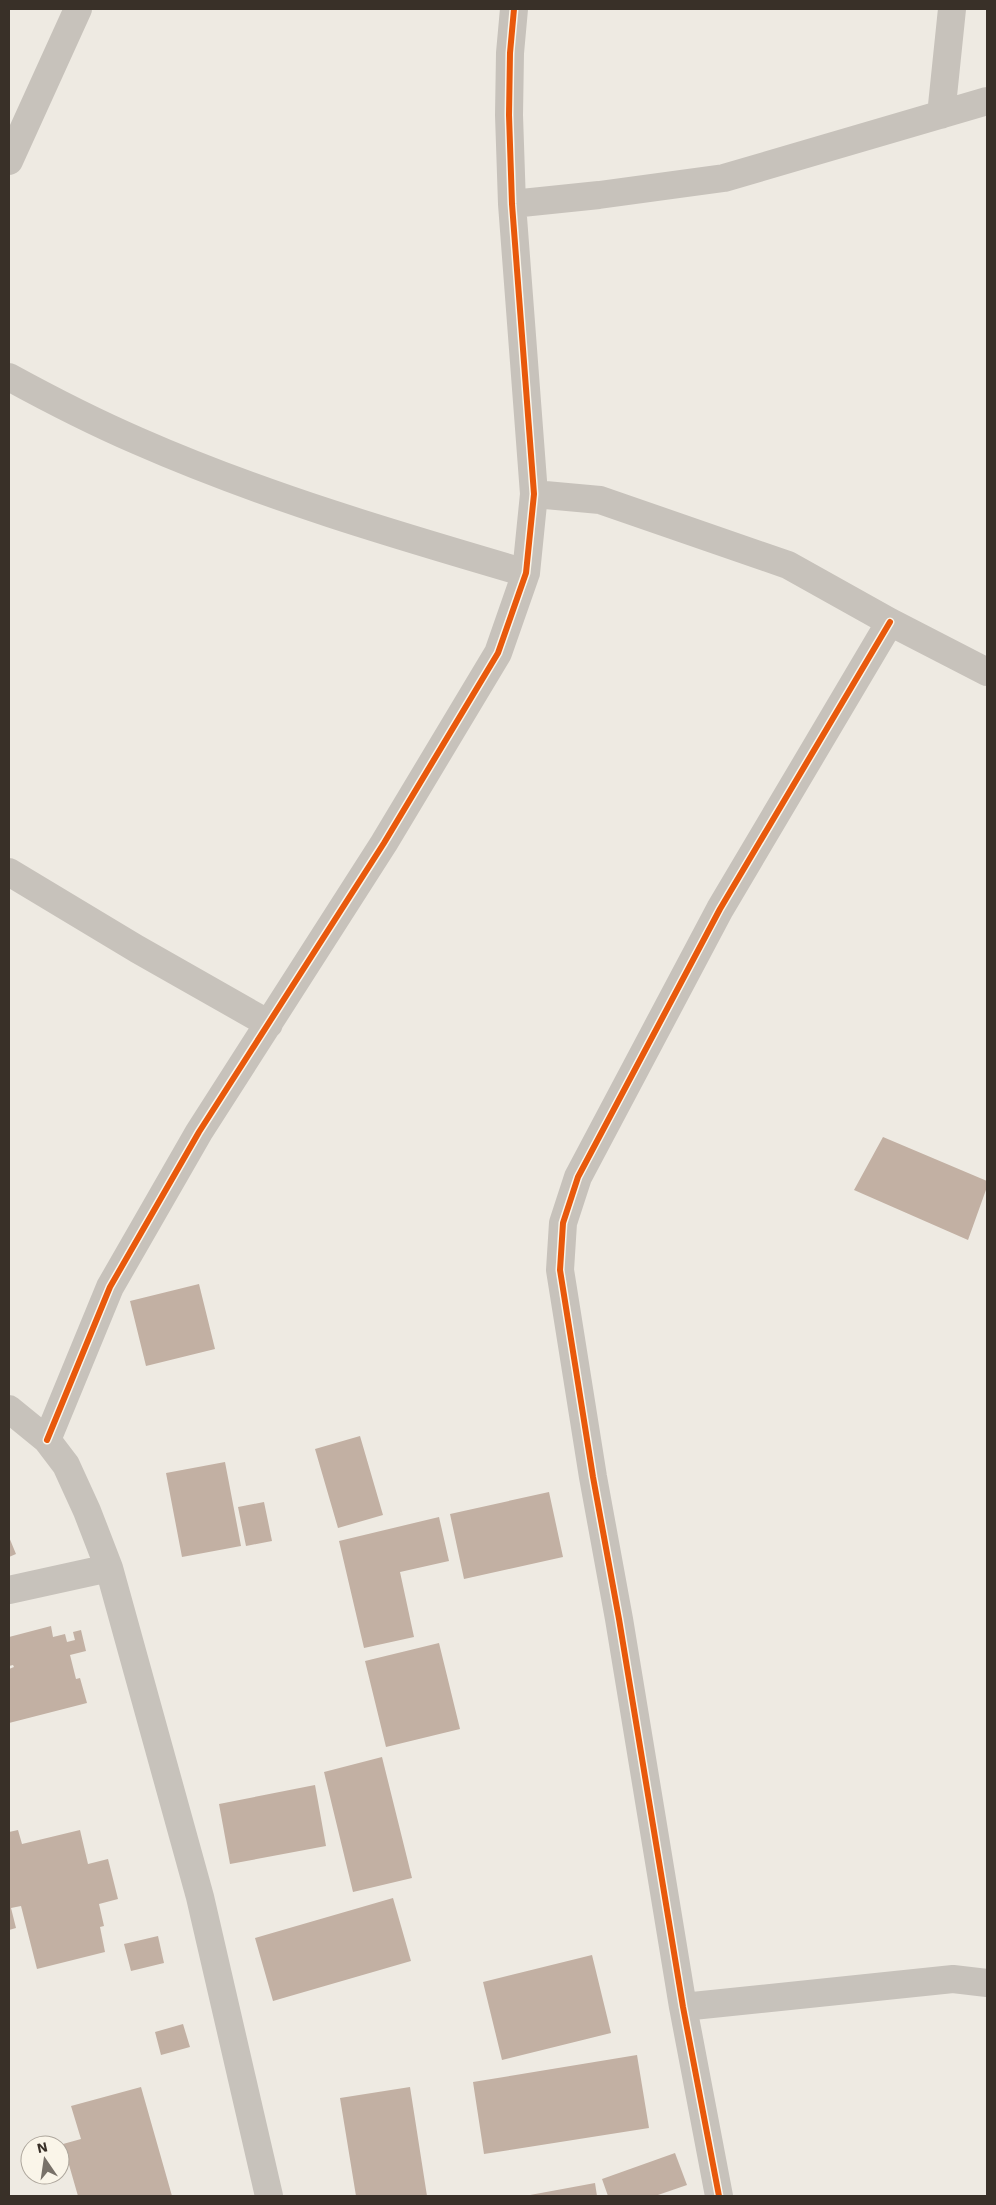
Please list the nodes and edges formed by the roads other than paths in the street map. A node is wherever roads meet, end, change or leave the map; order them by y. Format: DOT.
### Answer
graph roads {
  1 [pos="78,9"];
  2 [pos="514,9"];
  3 [pos="952,9"];
  4 [pos="987,101"];
  5 [pos="941,115"];
  6 [pos="9,162"];
  7 [pos="512,204"];
  8 [pos="9,377"];
  9 [pos="534,494"];
  10 [pos="526,573"];
  11 [pos="890,622"];
  12 [pos="987,672"];
  13 [pos="9,872"];
  14 [pos="268,1024"];
  15 [pos="9,1409"];
  16 [pos="47,1440"];
  17 [pos="109,1568"];
  18 [pos="9,1590"];
  19 [pos="987,1983"];
  20 [pos="683,2007"];
  21 [pos="269,2196"];
  22 [pos="719,2196"];
  1 -- 6 [label="street"];
  2 -- 7 [label="street"];
  3 -- 5 [label="street"];
  4 -- 5 [label="street"];
  5 -- 7 [label="street"];
  7 -- 9 [label="street"];
  8 -- 10 [label="street"];
  9 -- 10 [label="street"];
  9 -- 11 [label="street"];
  10 -- 14 [label="street"];
  11 -- 12 [label="street"];
  11 -- 20 [label="street"];
  13 -- 14 [label="street"];
  14 -- 16 [label="street"];
  15 -- 16 [label="street"];
  16 -- 17 [label="street"];
  17 -- 18 [label="street"];
  17 -- 21 [label="street"];
  19 -- 20 [label="street"];
  20 -- 22 [label="street"];
}
